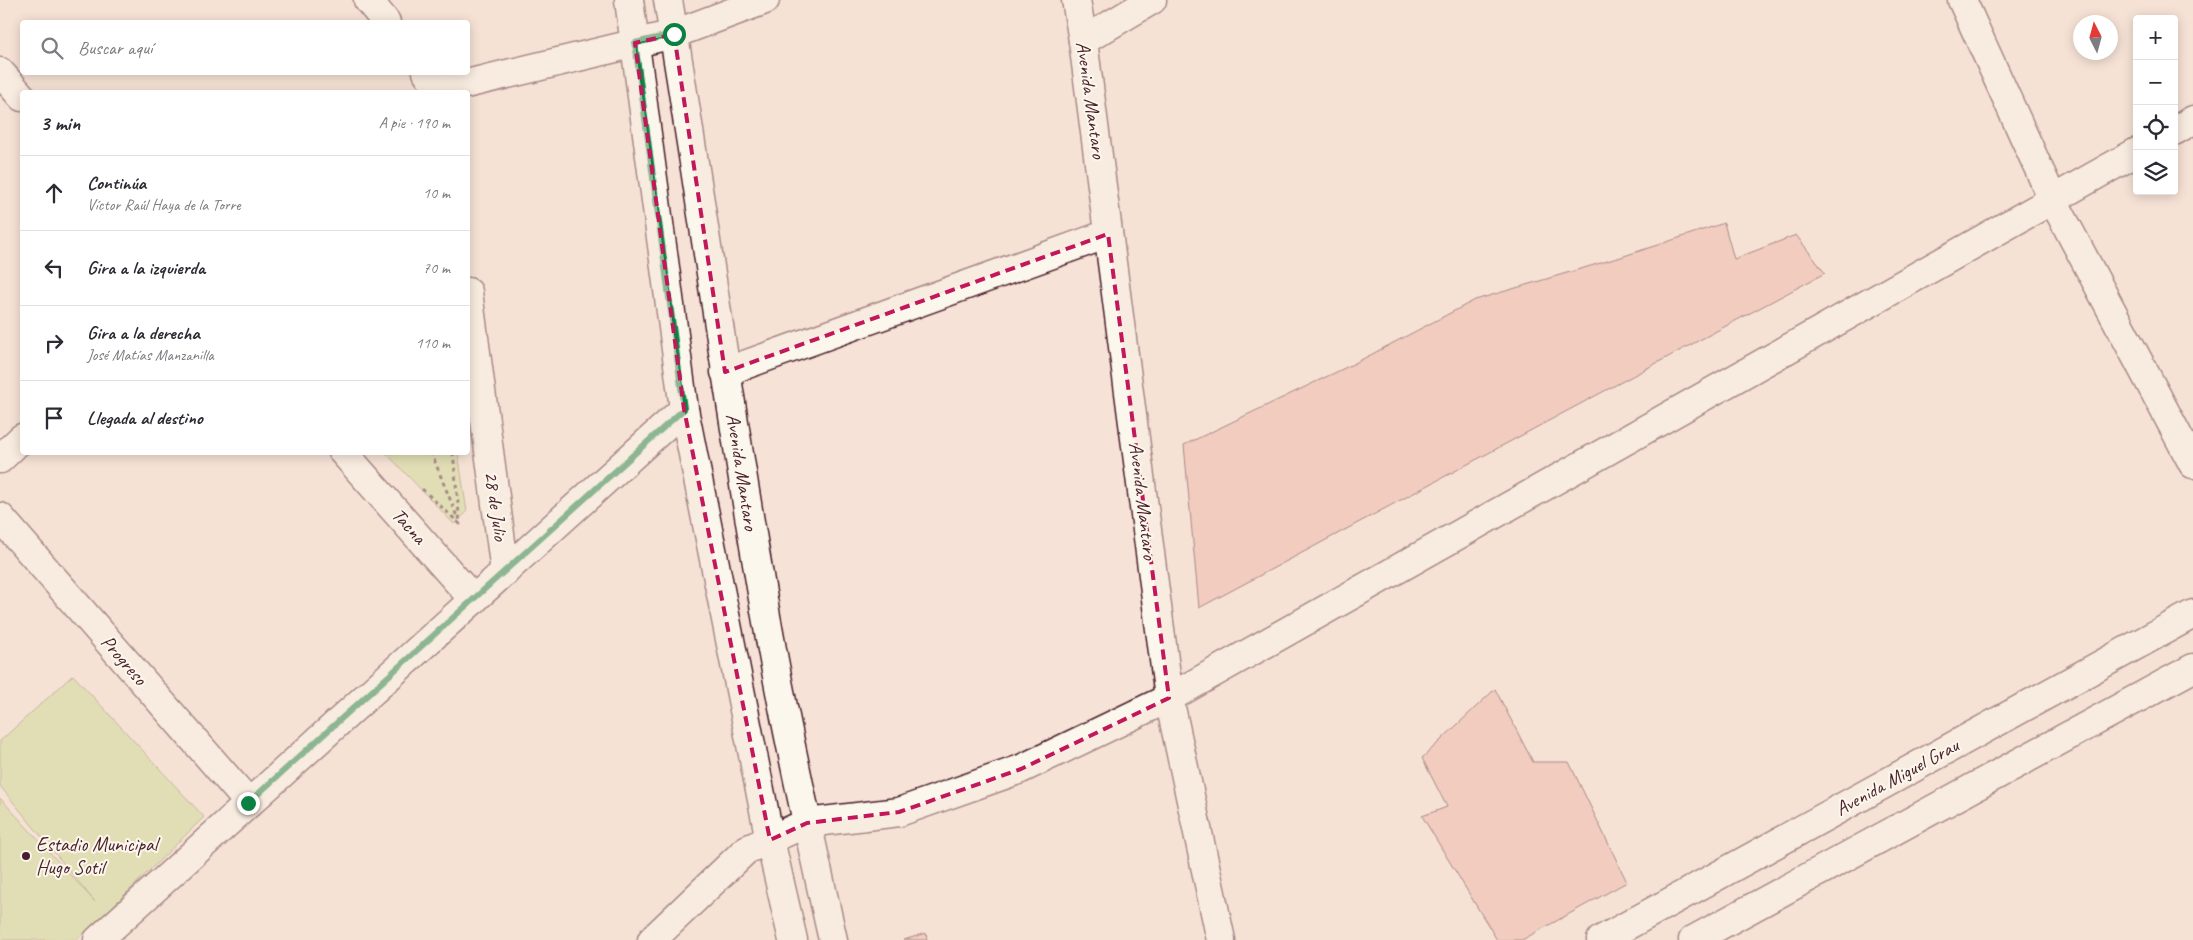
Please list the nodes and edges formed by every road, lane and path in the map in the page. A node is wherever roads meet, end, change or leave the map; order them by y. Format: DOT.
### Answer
graph roads {
  1 [pos="368,0"];
  2 [pos="629,0"];
  3 [pos="668,0"];
  4 [pos="765,0"];
  5 [pos="1076,0"];
  6 [pos="1152,0"];
  7 [pos="1962,0"];
  8 [pos="384,20"];
  9 [pos="674,34"];
  10 [pos="1083,41"];
  11 [pos="635,43"];
  12 [pos="0,72"];
  13 [pos="436,87"];
  14 [pos="20,95"];
  15 [pos="2193,120"];
  16 [pos="2178,129"];
  17 [pos="2133,154"];
  18 [pos="2053,200"];
  19 [pos="1108,234"];
  20 [pos="470,307"];
  21 [pos="725,372"];
  22 [pos="684,409"];
  23 [pos="20,440"];
  24 [pos="346,455"];
  25 [pos="432,455"];
  26 [pos="453,455"];
  27 [pos="0,459"];
  28 [pos="2193,464"];
  29 [pos="418,485"];
  30 [pos="0,517"];
  31 [pos="460,524"];
  32 [pos="505,572"];
  33 [pos="474,600"];
  34 [pos="2193,614"];
  35 [pos="2193,668"];
  36 [pos="1169,698"];
  37 [pos="248,803"];
  38 [pos="807,823"];
  39 [pos="770,840"];
  40 [pos="98,940"];
  41 [pos="652,940"];
  42 [pos="793,940"];
  43 [pos="833,940"];
  44 [pos="1221,940"];
  45 [pos="1601,940"];
  46 [pos="1693,940"];
  1 -- 8 [label="street"];
  2 -- 11 [label="street"];
  3 -- 9 [label="street, Avenida Mantaro"];
  4 -- 9 [label="street"];
  5 -- 10 [label="street, Avenida Mantaro"];
  6 -- 10 [label="street"];
  7 -- 18 [label="street"];
  9 -- 11 [label="street"];
  9 -- 21 [label="street, Avenida Mantaro"];
  10 -- 19 [label="street, Avenida Mantaro"];
  11 -- 13 [label="street"];
  11 -- 22 [label="street"];
  12 -- 14 [label="street"];
  15 -- 16 [label="street"];
  17 -- 18 [label="street"];
  18 -- 28 [label="street"];
  18 -- 36 [label="street"];
  19 -- 21 [label="street"];
  19 -- 36 [label="street, Avenida Mantaro"];
  20 -- 32 [label="street, 28 de Julio"];
  21 -- 38 [label="street, Avenida Mantaro"];
  22 -- 32 [label="street"];
  22 -- 39 [label="street"];
  23 -- 27 [label="street"];
  24 -- 33 [label="street, Tacna"];
  25 -- 31 [label="path"];
  26 -- 31 [label="path"];
  29 -- 31 [label="path"];
  30 -- 37 [label="street, Progreso"];
  32 -- 33 [label="street"];
  33 -- 37 [label="street"];
  34 -- 45 [label="street, Avenida Miguel Grau"];
  35 -- 46 [label="street"];
  36 -- 38 [label="street"];
  36 -- 44 [label="street, Avenida Mantaro"];
  37 -- 40 [label="street"];
  38 -- 39 [label="street"];
  38 -- 43 [label="street, Avenida Mantaro"];
  39 -- 41 [label="street"];
  39 -- 42 [label="street"];
}
